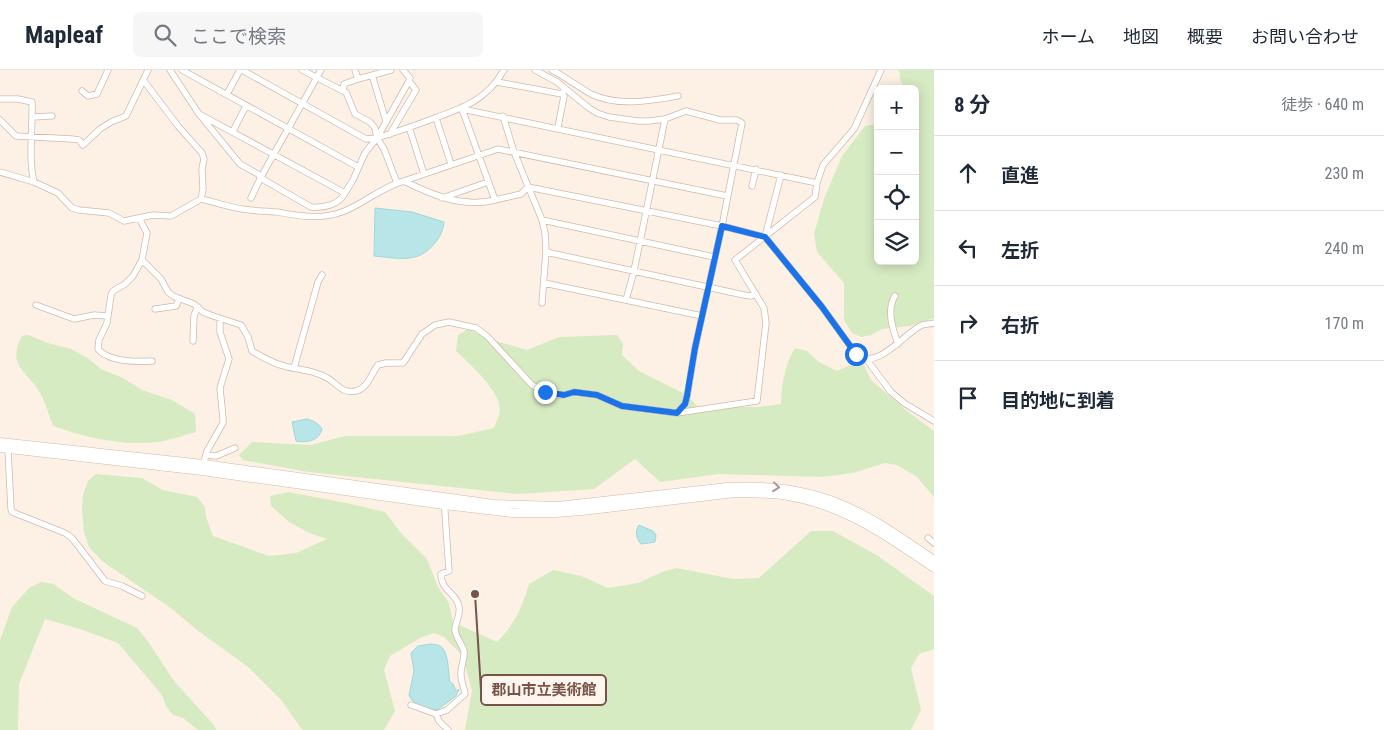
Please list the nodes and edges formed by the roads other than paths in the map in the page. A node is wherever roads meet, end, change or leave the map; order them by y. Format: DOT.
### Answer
graph roads {
  1 [pos="108,70"];
  2 [pos="148,70"];
  3 [pos="170,70"];
  4 [pos="182,70"];
  5 [pos="241,70"];
  6 [pos="302,70"];
  7 [pos="321,70"];
  8 [pos="355,70"];
  9 [pos="391,70"];
  10 [pos="403,70"];
  11 [pos="504,70"];
  12 [pos="535,70"];
  13 [pos="552,70"];
  14 [pos="881,70"];
  15 [pos="372,75"];
  16 [pos="317,78"];
  17 [pos="358,79"];
  18 [pos="144,81"];
  19 [pos="409,81"];
  20 [pos="497,82"];
  21 [pos="82,91"];
  22 [pos="343,91"];
  23 [pos="563,92"];
  24 [pos="227,94"];
  25 [pos="678,96"];
  26 [pos="0,99"];
  27 [pos="302,104"];
  28 [pos="246,106"];
  29 [pos="462,109"];
  30 [pos="199,114"];
  31 [pos="33,116"];
  32 [pos="52,116"];
  33 [pos="503,116"];
  34 [pos="436,118"];
  35 [pos="665,119"];
  36 [pos="0,120"];
  37 [pos="386,122"];
  38 [pos="409,127"];
  39 [pos="558,128"];
  40 [pos="288,129"];
  41 [pos="233,131"];
  42 [pos="390,134"];
  43 [pos="33,138"];
  44 [pos="377,138"];
  45 [pos="658,148"];
  46 [pos="514,152"];
  47 [pos="275,155"];
  48 [pos="479,155"];
  49 [pos="451,164"];
  50 [pos="734,164"];
  51 [pos="358,167"];
  52 [pos="756,169"];
  53 [pos="0,172"];
  54 [pos="424,174"];
  55 [pos="781,175"];
  56 [pos="261,177"];
  57 [pos="652,181"];
  58 [pos="34,182"];
  59 [pos="400,182"];
  60 [pos="488,182"];
  61 [pos="817,183"];
  62 [pos="752,186"];
  63 [pos="528,187"];
  64 [pos="345,193"];
  65 [pos="727,196"];
  66 [pos="252,198"];
  67 [pos="442,198"];
  68 [pos="201,199"];
  69 [pos="494,200"];
  70 [pos="646,210"];
  71 [pos="139,218"];
  72 [pos="542,220"];
  73 [pos="722,226"];
  74 [pos="765,237"];
  75 [pos="640,241"];
  76 [pos="546,252"];
  77 [pos="714,257"];
  78 [pos="142,260"];
  79 [pos="634,270"];
  80 [pos="322,275"];
  81 [pos="544,283"];
  82 [pos="708,287"];
  83 [pos="756,294"];
  84 [pos="895,296"];
  85 [pos="179,299"];
  86 [pos="626,300"];
  87 [pos="542,303"];
  88 [pos="36,305"];
  89 [pos="198,307"];
  90 [pos="155,309"];
  91 [pos="108,316"];
  92 [pos="702,316"];
  93 [pos="220,319"];
  94 [pos="934,323"];
  95 [pos="193,341"];
  96 [pos="898,344"];
  97 [pos="867,360"];
  98 [pos="152,362"];
  99 [pos="294,368"];
  100 [pos="677,413"];
  101 [pos="934,421"];
  102 [pos="0,442"];
  103 [pos="4,448"];
  104 [pos="235,448"];
  105 [pos="206,455"];
  106 [pos="203,468"];
  107 [pos="444,502"];
  108 [pos="928,538"];
  109 [pos="934,543"];
  110 [pos="934,560"];
  111 [pos="934,568"];
  112 [pos="142,596"];
  113 [pos="411,705"];
  114 [pos="436,714"];
  115 [pos="448,730"];
  1 -- 21 [label="street"];
  2 -- 18 [label="street"];
  3 -- 30 [label="street"];
  4 -- 24 [label="street"];
  5 -- 24 [label="street"];
  5 -- 27 [label="street"];
  6 -- 16 [label="street"];
  7 -- 16 [label="street"];
  8 -- 17 [label="street"];
  9 -- 15 [label="street"];
  10 -- 19 [label="street"];
  11 -- 20 [label="street"];
  12 -- 23 [label="street"];
  13 -- 25 [label="street"];
  14 -- 61 [label="street"];
  15 -- 17 [label="street"];
  15 -- 37 [label="street"];
  16 -- 22 [label="street"];
  16 -- 27 [label="street"];
  17 -- 22 [label="street"];
  18 -- 43 [label="street"];
  18 -- 68 [label="street"];
  19 -- 37 [label="street"];
  19 -- 42 [label="street"];
  20 -- 23 [label="street"];
  20 -- 29 [label="street"];
  22 -- 44 [label="street"];
  23 -- 35 [label="street"];
  23 -- 39 [label="street"];
  24 -- 28 [label="street"];
  26 -- 31 [label="street"];
  27 -- 40 [label="street"];
  27 -- 44 [label="street"];
  28 -- 40 [label="street"];
  28 -- 41 [label="street"];
  29 -- 33 [label="street"];
  29 -- 34 [label="street"];
  29 -- 48 [label="street"];
  30 -- 41 [label="street"];
  30 -- 56 [label="street"];
  31 -- 32 [label="street"];
  31 -- 43 [label="street"];
  33 -- 39 [label="street"];
  33 -- 46 [label="street"];
  34 -- 38 [label="street"];
  34 -- 49 [label="street"];
  35 -- 45 [label="street"];
  35 -- 50 [label="street"];
  36 -- 43 [label="street"];
  37 -- 44 [label="street"];
  38 -- 42 [label="street"];
  38 -- 54 [label="street"];
  39 -- 45 [label="street"];
  40 -- 47 [label="street"];
  40 -- 51 [label="street"];
  41 -- 47 [label="street"];
  42 -- 44 [label="street"];
  43 -- 58 [label="street"];
  44 -- 51 [label="street"];
  44 -- 59 [label="street"];
  45 -- 50 [label="street"];
  45 -- 57 [label="street"];
  46 -- 48 [label="street"];
  46 -- 57 [label="street"];
  46 -- 63 [label="street"];
  47 -- 56 [label="street"];
  47 -- 64 [label="street"];
  48 -- 49 [label="street"];
  48 -- 60 [label="street"];
  49 -- 54 [label="street"];
  50 -- 52 [label="street"];
  50 -- 65 [label="street"];
  51 -- 64 [label="street"];
  52 -- 55 [label="street"];
  52 -- 62 [label="street"];
  53 -- 58 [label="street"];
  54 -- 59 [label="street"];
  55 -- 61 [label="street"];
  55 -- 74 [label="street"];
  56 -- 64 [label="street"];
  56 -- 66 [label="street"];
  57 -- 65 [label="street"];
  57 -- 70 [label="street"];
  58 -- 71 [label="street"];
  59 -- 67 [label="street"];
  59 -- 68 [label="street"];
  60 -- 67 [label="street"];
  60 -- 69 [label="street"];
  61 -- 74 [label="street"];
  63 -- 69 [label="street"];
  63 -- 70 [label="street"];
  63 -- 72 [label="street"];
  65 -- 73 [label="street"];
  67 -- 69 [label="street"];
  68 -- 71 [label="street"];
  70 -- 73 [label="street"];
  70 -- 75 [label="street"];
  71 -- 78 [label="street"];
  72 -- 75 [label="street"];
  72 -- 76 [label="street"];
  73 -- 74 [label="street"];
  73 -- 77 [label="street"];
  74 -- 83 [label="street"];
  74 -- 97 [label="street"];
  75 -- 77 [label="street"];
  75 -- 79 [label="street"];
  76 -- 79 [label="street"];
  76 -- 81 [label="street"];
  77 -- 82 [label="street"];
  78 -- 85 [label="street"];
  78 -- 91 [label="street"];
  79 -- 82 [label="street"];
  79 -- 86 [label="street"];
  80 -- 99 [label="street"];
  81 -- 86 [label="street"];
  81 -- 87 [label="street"];
  82 -- 83 [label="street"];
  82 -- 92 [label="street"];
  83 -- 100 [label="street"];
  84 -- 96 [label="street"];
  85 -- 89 [label="street"];
  85 -- 90 [label="street"];
  86 -- 92 [label="street"];
  88 -- 91 [label="street"];
  89 -- 93 [label="street"];
  89 -- 95 [label="street"];
  91 -- 98 [label="street"];
  92 -- 100 [label="street"];
  93 -- 99 [label="street"];
  93 -- 105 [label="street"];
  94 -- 96 [label="street"];
  96 -- 97 [label="street"];
  97 -- 101 [label="street"];
  99 -- 100 [label="street"];
  102 -- 106 [label="street"];
  103 -- 106 [label="street"];
  103 -- 112 [label="street"];
  104 -- 105 [label="street"];
  105 -- 106 [label="street"];
  106 -- 107 [label="street"];
  107 -- 110 [label="street, one-way"];
  107 -- 111 [label="street"];
  107 -- 114 [label="street"];
  108 -- 109 [label="street"];
  113 -- 114 [label="street"];
  114 -- 115 [label="street"];
}
